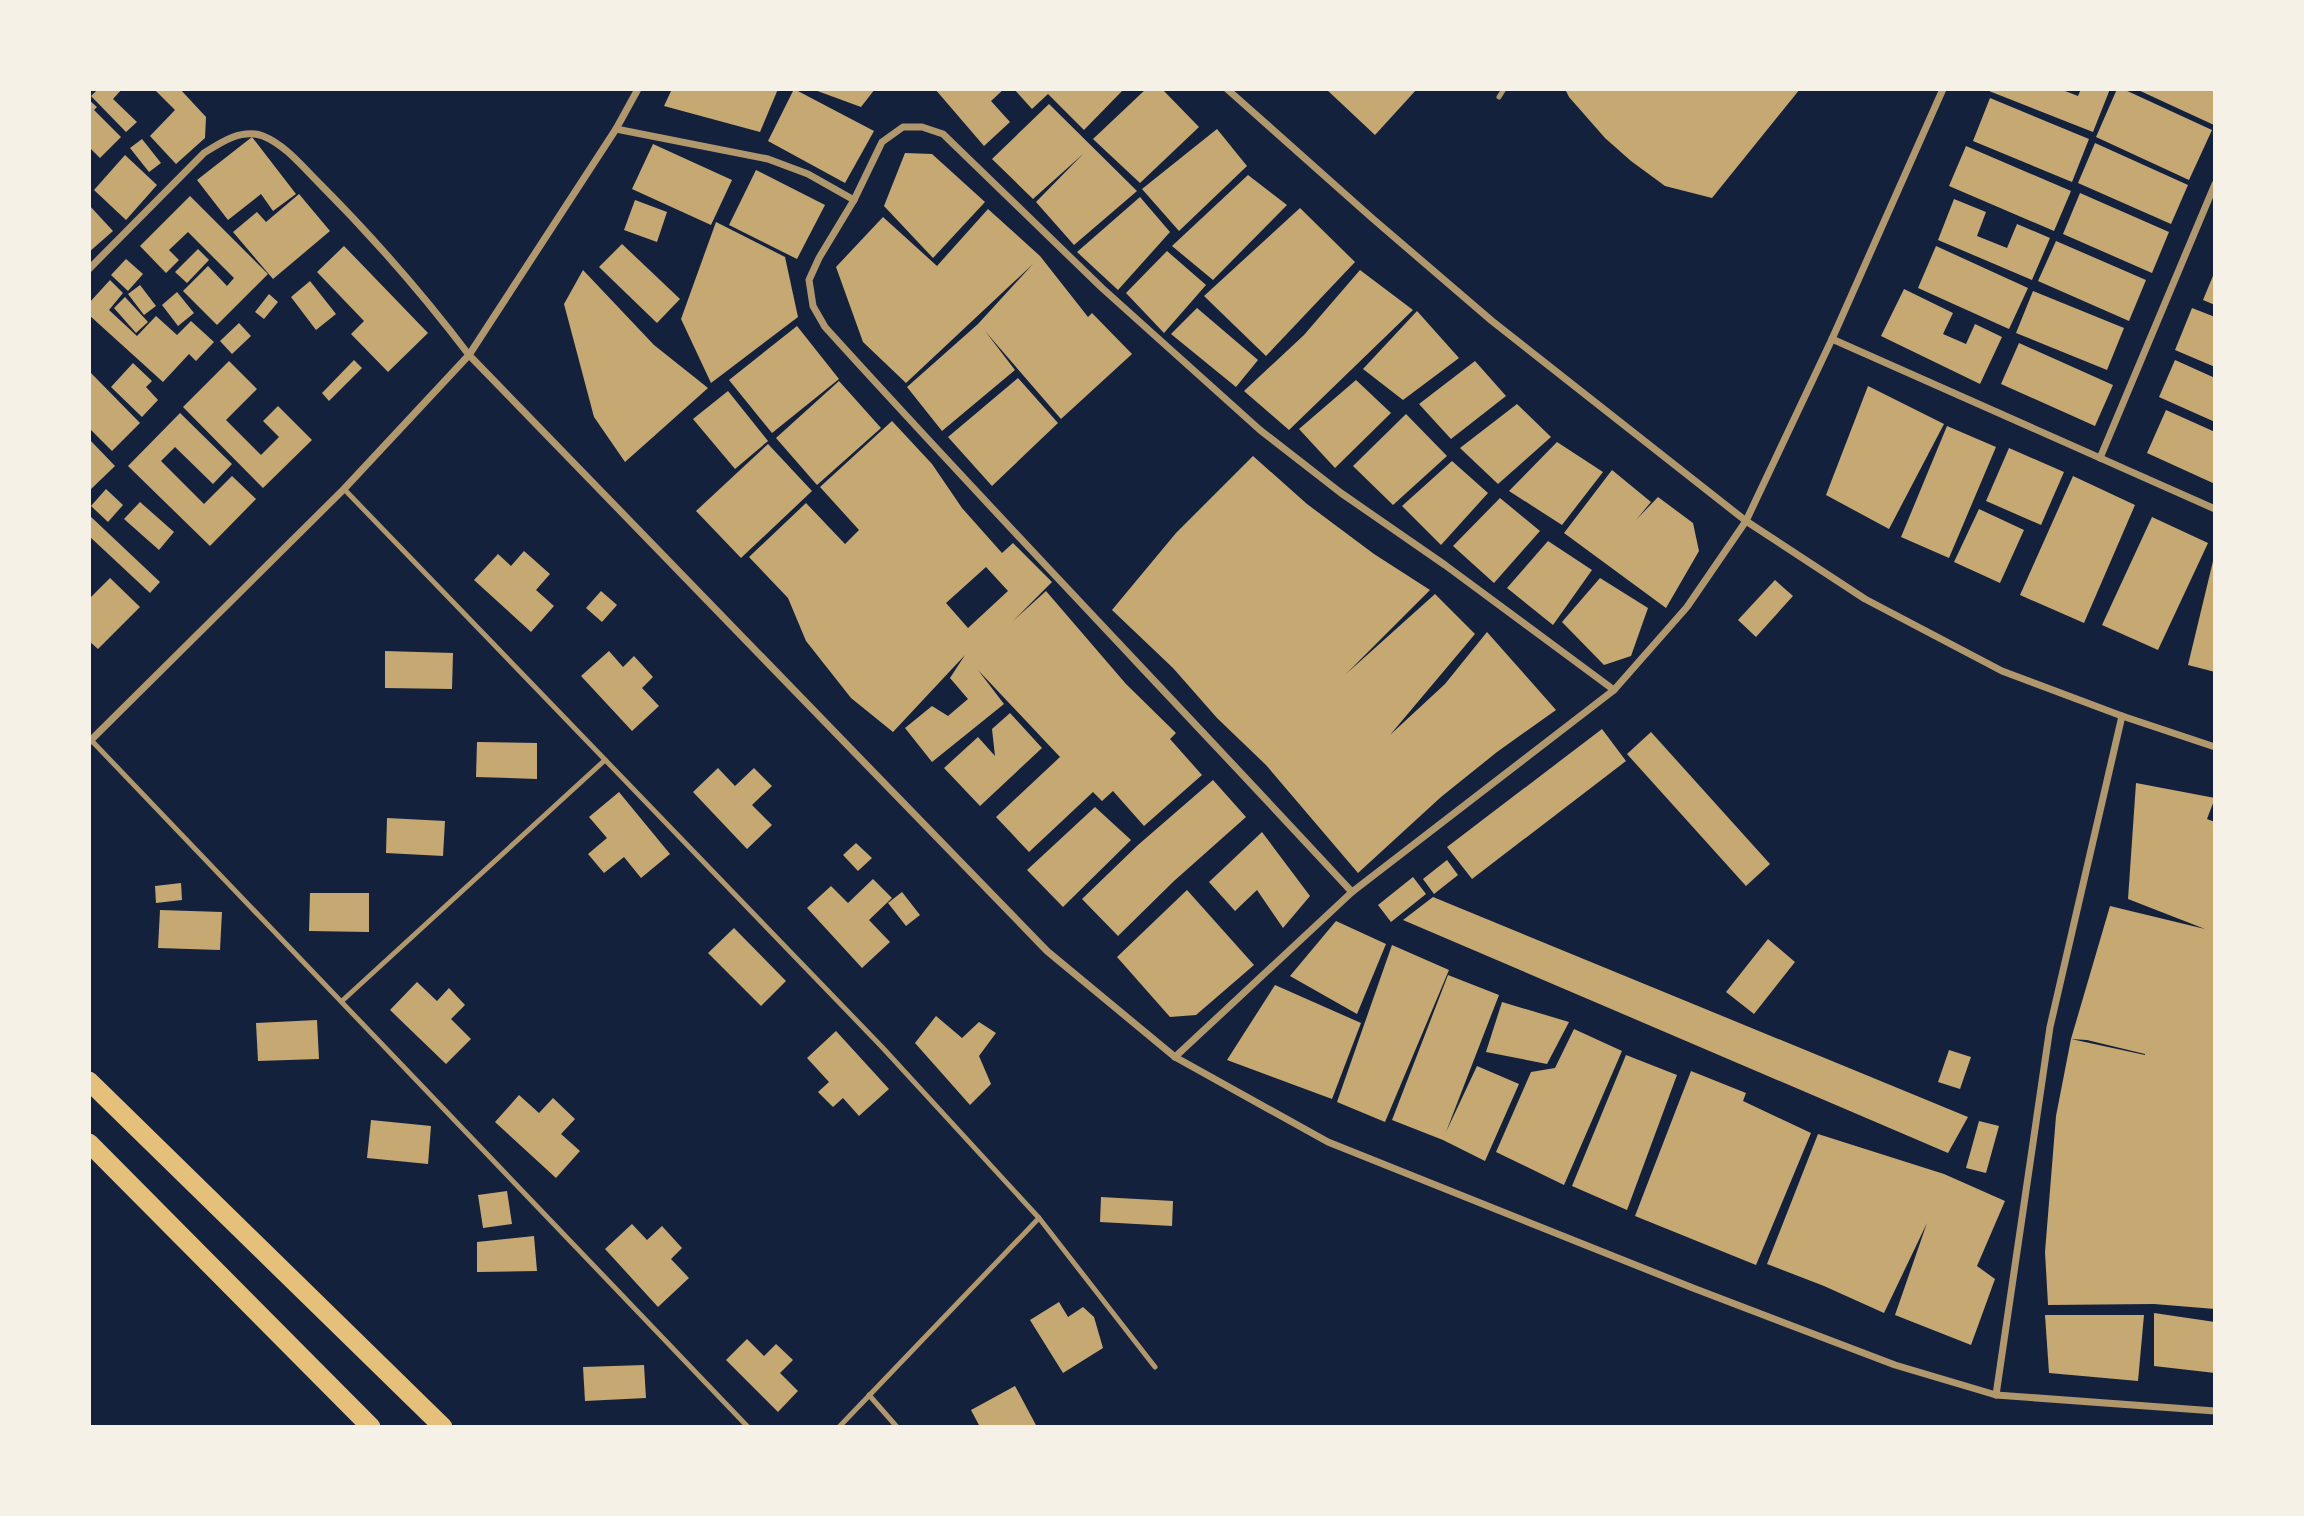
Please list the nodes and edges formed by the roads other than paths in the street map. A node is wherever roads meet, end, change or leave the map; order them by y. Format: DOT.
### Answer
graph roads {
  1 [pos="638,89"];
  2 [pos="1227,89"];
  3 [pos="1504,89"];
  4 [pos="1943,89"];
  5 [pos="1499,97"];
  6 [pos="616,130"];
  7 [pos="2215,184"];
  8 [pos="855,200"];
  9 [pos="89,269"];
  10 [pos="1832,339"];
  11 [pos="469,355"];
  12 [pos="2100,458"];
  13 [pos="344,489"];
  14 [pos="2215,509"];
  15 [pos="1746,521"];
  16 [pos="1614,690"];
  17 [pos="2122,716"];
  18 [pos="90,741"];
  19 [pos="2215,747"];
  20 [pos="605,760"];
  21 [pos="1352,892"];
  22 [pos="342,1002"];
  23 [pos="1175,1057"];
  24 [pos="89,1081"];
  25 [pos="89,1143"];
  26 [pos="1040,1218"];
  27 [pos="1155,1367"];
  28 [pos="869,1395"];
  29 [pos="1996,1395"];
  30 [pos="2215,1411"];
  31 [pos="371,1427"];
  32 [pos="443,1427"];
  33 [pos="748,1427"];
  34 [pos="839,1427"];
  35 [pos="897,1427"];
  1 -- 6 [label="street"];
  2 -- 15 [label="street"];
  3 -- 5 [label="lane"];
  4 -- 10 [label="street"];
  6 -- 8 [label="street"];
  6 -- 11 [label="street"];
  7 -- 12 [label="street"];
  8 -- 16 [label="street"];
  8 -- 21 [label="street"];
  9 -- 11 [label="street"];
  10 -- 12 [label="street"];
  10 -- 15 [label="street"];
  11 -- 13 [label="street"];
  11 -- 23 [label="street"];
  12 -- 14 [label="street"];
  13 -- 18 [label="street"];
  13 -- 20 [label="lane"];
  15 -- 16 [label="street"];
  15 -- 17 [label="street"];
  16 -- 21 [label="street"];
  17 -- 19 [label="street"];
  17 -- 29 [label="street"];
  18 -- 22 [label="lane"];
  20 -- 22 [label="lane"];
  20 -- 26 [label="lane"];
  21 -- 23 [label="street"];
  22 -- 33 [label="lane"];
  23 -- 29 [label="street"];
  24 -- 32 [label="highway"];
  25 -- 31 [label="highway"];
  26 -- 27 [label="lane"];
  26 -- 28 [label="lane"];
  28 -- 34 [label="lane"];
  28 -- 35 [label="lane"];
  29 -- 30 [label="street"];
}
